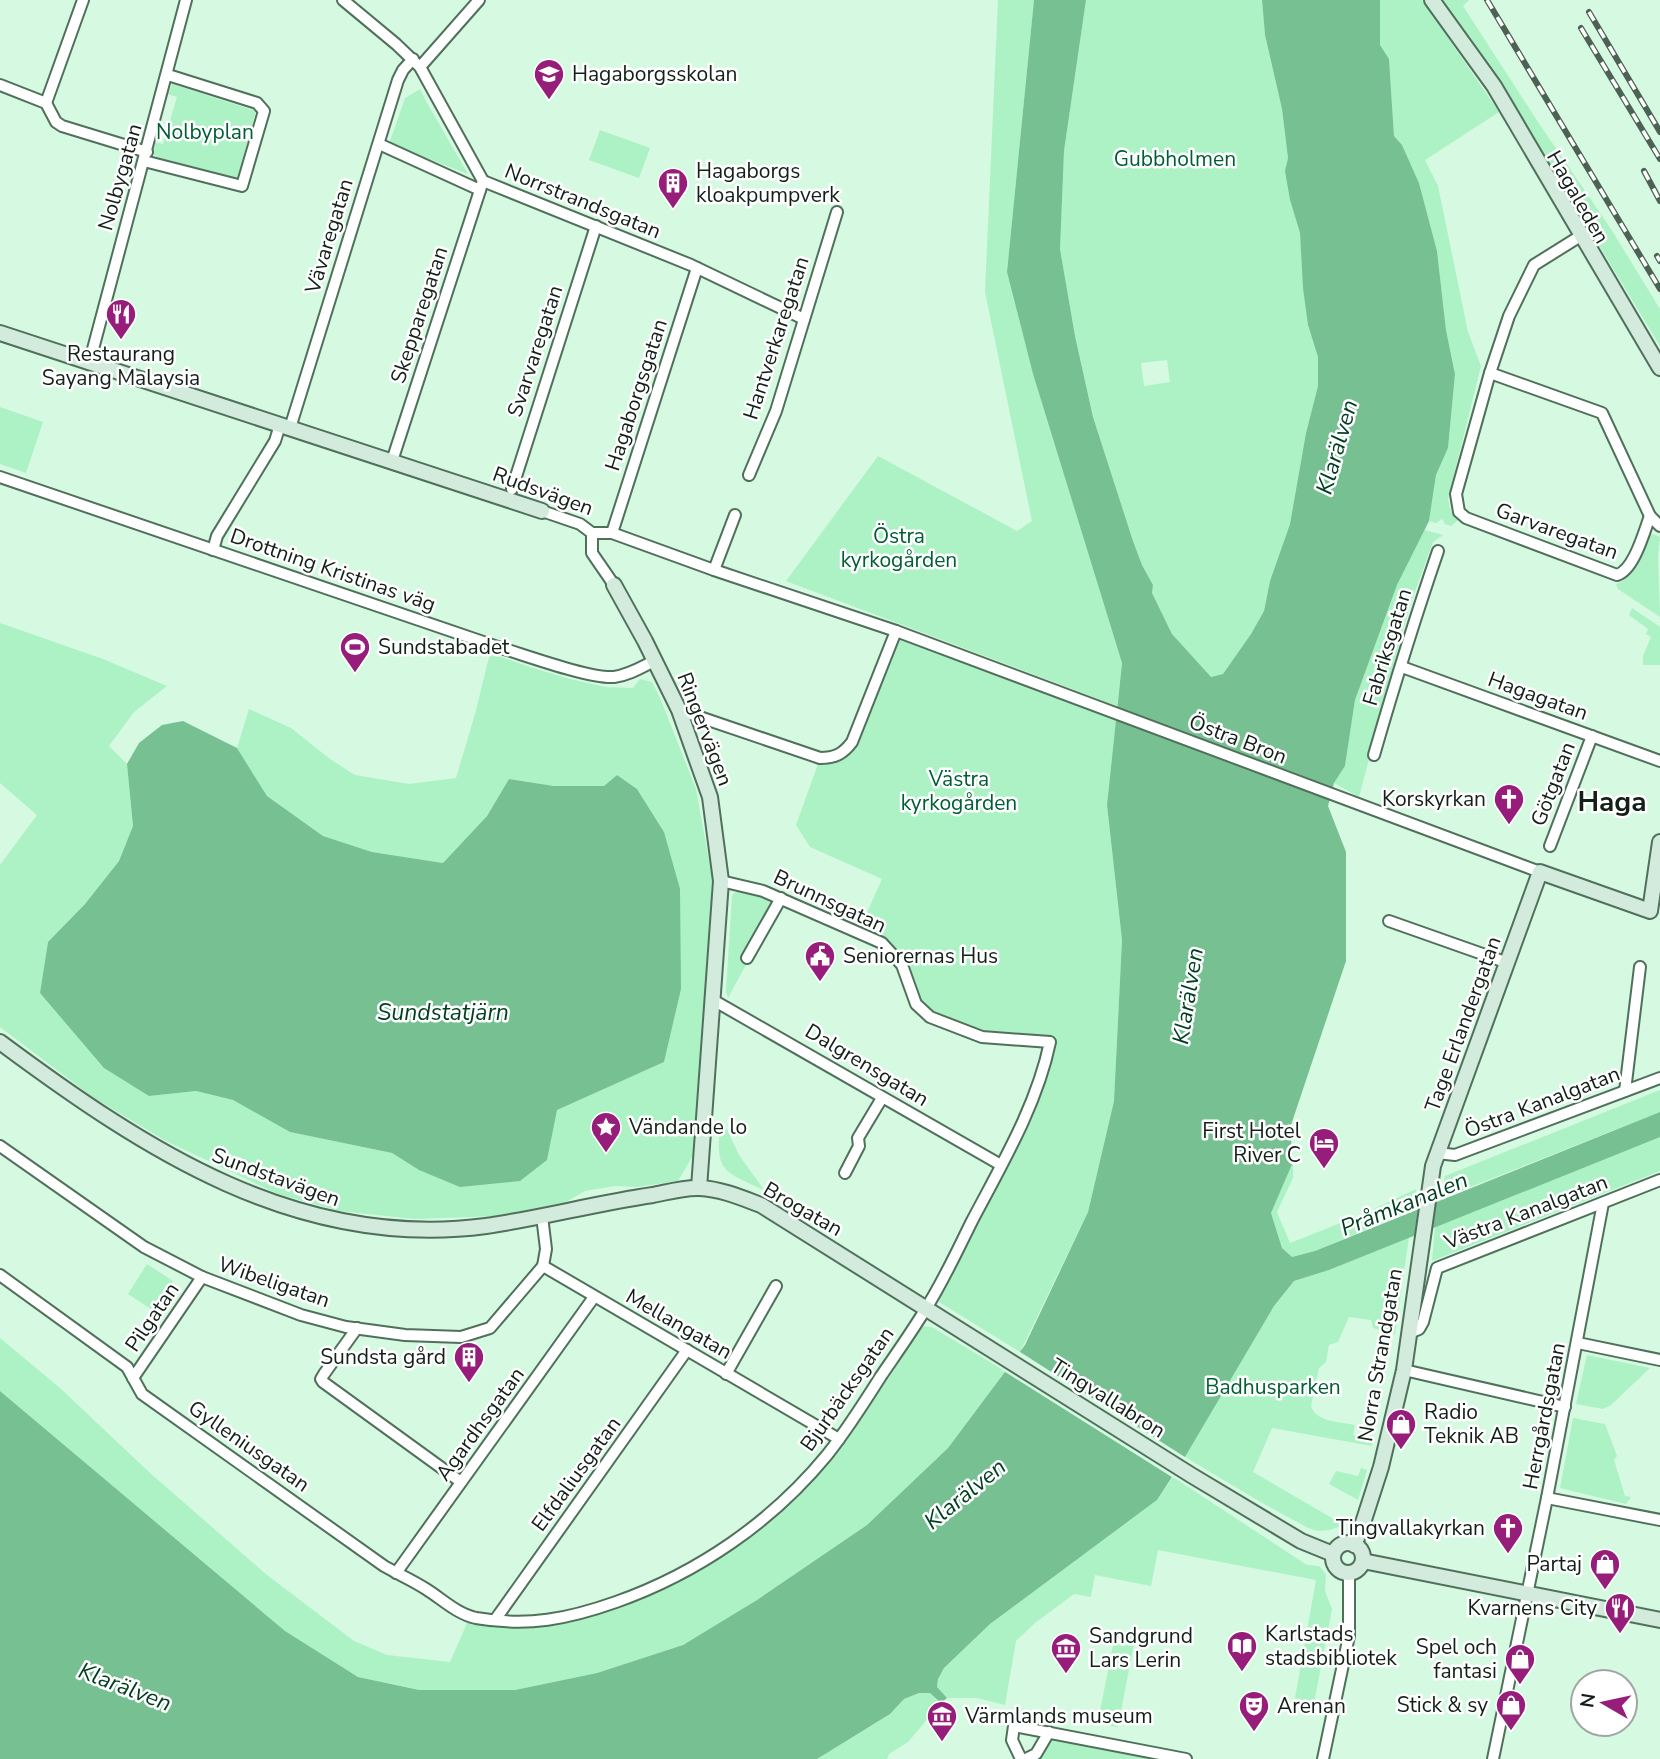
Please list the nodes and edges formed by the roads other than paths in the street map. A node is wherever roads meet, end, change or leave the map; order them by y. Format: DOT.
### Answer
graph roads {
  1 [pos="83,0"];
  2 [pos="186,0"];
  3 [pos="343,0"];
  4 [pos="479,0"];
  5 [pos="1432,0"];
  6 [pos="417,63"];
  7 [pos="168,75"];
  8 [pos="0,85"];
  9 [pos="46,103"];
  10 [pos="379,144"];
  11 [pos="145,157"];
  12 [pos="481,185"];
  13 [pos="837,212"];
  14 [pos="596,226"];
  15 [pos="1580,236"];
  16 [pos="697,268"];
  17 [pos="804,319"];
  18 [pos="0,333"];
  19 [pos="89,364"];
  20 [pos="1660,368"];
  21 [pos="1490,373"];
  22 [pos="1660,380"];
  23 [pos="285,427"];
  24 [pos="392,461"];
  25 [pos="749,475"];
  26 [pos="0,477"];
  27 [pos="512,489"];
  28 [pos="542,512"];
  29 [pos="735,515"];
  30 [pos="1650,516"];
  31 [pos="1660,526"];
  32 [pos="592,533"];
  33 [pos="612,533"];
  34 [pos="213,550"];
  35 [pos="1438,551"];
  36 [pos="714,570"];
  37 [pos="614,585"];
  38 [pos="896,631"];
  39 [pos="654,661"];
  40 [pos="1402,667"];
  41 [pos="679,710"];
  42 [pos="1108,711"];
  43 [pos="1592,736"];
  44 [pos="1374,755"];
  45 [pos="1660,761"];
  46 [pos="1660,842"];
  47 [pos="1550,846"];
  48 [pos="1540,872"];
  49 [pos="721,881"];
  50 [pos="781,898"];
  51 [pos="1655,913"];
  52 [pos="1390,921"];
  53 [pos="747,958"];
  54 [pos="1508,963"];
  55 [pos="1640,967"];
  56 [pos="713,1000"];
  57 [pos="0,1042"];
  58 [pos="1049,1042"];
  59 [pos="1655,1080"];
  60 [pos="1625,1091"];
  61 [pos="882,1098"];
  62 [pos="0,1146"];
  63 [pos="1437,1153"];
  64 [pos="1001,1165"];
  65 [pos="845,1172"];
  66 [pos="1660,1180"];
  67 [pos="699,1188"];
  68 [pos="1429,1192"];
  69 [pos="1603,1203"];
  70 [pos="542,1216"];
  71 [pos="543,1266"];
  72 [pos="0,1275"];
  73 [pos="202,1277"];
  74 [pos="776,1286"];
  75 [pos="594,1297"];
  76 [pos="926,1309"];
  77 [pos="357,1328"];
  78 [pos="1409,1333"];
  79 [pos="1578,1343"];
  80 [pos="687,1350"];
  81 [pos="1003,1357"];
  82 [pos="1660,1360"];
  83 [pos="1404,1370"];
  84 [pos="726,1374"];
  85 [pos="133,1378"];
  86 [pos="1565,1407"];
  87 [pos="839,1439"];
  88 [pos="461,1482"];
  89 [pos="1547,1498"];
  90 [pos="1660,1520"];
  91 [pos="1354,1545"];
  92 [pos="1334,1554"];
  93 [pos="1363,1561"];
  94 [pos="396,1573"];
  95 [pos="1349,1573"];
  96 [pos="1526,1593"];
  97 [pos="495,1620"];
  98 [pos="1660,1620"];
  99 [pos="1049,1732"];
  100 [pos="1024,1759"];
  101 [pos="1186,1759"];
  102 [pos="1323,1759"];
  103 [pos="1493,1759"];
  1 -- 9 [label="street"];
  2 -- 7 [label="street, Nolbygatan"];
  3 -- 6 [label="street, Norrstrandsgatan"];
  4 -- 6 [label="street, Vävaregatan"];
  5 -- 15 [label="street, Hagaleden"];
  6 -- 10 [label="street, Vävaregatan"];
  6 -- 12 [label="street, Norrstrandsgatan"];
  7 -- 11 [label="street, Nolbygatan"];
  7 -- 11 [label="street"];
  8 -- 9 [label="street"];
  9 -- 11 [label="street"];
  10 -- 12 [label="street, Norrstrandsgatan"];
  10 -- 23 [label="street, Vävaregatan"];
  11 -- 19 [label="street, Nolbygatan"];
  12 -- 14 [label="street, Norrstrandsgatan"];
  12 -- 24 [label="street, Skepparegatan"];
  13 -- 17 [label="street, Hantverkaregatan"];
  14 -- 16 [label="street, Norrstrandsgatan"];
  14 -- 27 [label="street, Svarvaregatan"];
  15 -- 20 [label="street, Hagaleden"];
  15 -- 21 [label="street"];
  15 -- 22 [label="street, Hagaleden"];
  16 -- 17 [label="street, Norrstrandsgatan"];
  16 -- 33 [label="street, Hagaborgsgatan"];
  17 -- 25 [label="street, Hantverkaregatan"];
  18 -- 19 [label="street, Rudsvägen"];
  19 -- 23 [label="street, Rudsvägen"];
  21 -- 30 [label="street"];
  21 -- 30 [label="street, Garvaregatan"];
  23 -- 24 [label="street, Rudsvägen"];
  23 -- 34 [label="street, Vävaregatan"];
  24 -- 28 [label="street, Rudsvägen"];
  26 -- 34 [label="street, Drottning Kristinas väg"];
  28 -- 32 [label="street, Rudsvägen"];
  29 -- 36 [label="street"];
  30 -- 31 [label="street"];
  32 -- 33 [label="street, Rudsvägen"];
  32 -- 37 [label="street, Ringervägen"];
  33 -- 36 [label="street, Rudsvägen"];
  34 -- 39 [label="street, Drottning Kristinas väg"];
  35 -- 40 [label="street, Fabriksgatan"];
  36 -- 38 [label="street, Rudsvägen"];
  37 -- 39 [label="street, Ringervägen"];
  38 -- 41 [label="street"];
  38 -- 42 [label="street, Rudsvägen"];
  39 -- 41 [label="street, Ringervägen"];
  40 -- 43 [label="street, Hagagatan"];
  40 -- 44 [label="street, Fabriksgatan"];
  41 -- 49 [label="street, Ringervägen"];
  42 -- 48 [label="street, Östra Bron"];
  43 -- 45 [label="street, Hagagatan"];
  43 -- 47 [label="street, Götgatan"];
  46 -- 51 [label="street"];
  48 -- 51 [label="street"];
  48 -- 54 [label="street, Tage Erlandergatan"];
  49 -- 50 [label="street, Brunnsgatan"];
  49 -- 56 [label="street, Ringervägen"];
  50 -- 53 [label="street"];
  50 -- 58 [label="street, Brunnsgatan"];
  52 -- 54 [label="street"];
  54 -- 63 [label="street, Tage Erlandergatan"];
  55 -- 60 [label="street"];
  56 -- 61 [label="street, Dalgrensgatan"];
  56 -- 67 [label="street"];
  57 -- 70 [label="street, Sundstavägen"];
  58 -- 64 [label="street, Bjurbäcksgatan"];
  59 -- 60 [label="street, Östra Kanalgatan"];
  60 -- 63 [label="street, Östra Kanalgatan"];
  61 -- 64 [label="street, Dalgrensgatan"];
  61 -- 65 [label="street"];
  62 -- 73 [label="street, Wibeligatan"];
  63 -- 68 [label="street, Tage Erlandergatan"];
  64 -- 76 [label="street, Bjurbäcksgatan"];
  66 -- 69 [label="street, Västra Kanalgatan"];
  67 -- 70 [label="street, Sundstavägen"];
  67 -- 76 [label="street, Brogatan"];
  68 -- 78 [label="street, Norra Strandgatan"];
  69 -- 78 [label="street, Västra Kanalgatan"];
  69 -- 79 [label="street, Herrgårdsgatan"];
  70 -- 71 [label="street"];
  71 -- 75 [label="street, Mellangatan"];
  71 -- 77 [label="street, Wibeligatan"];
  72 -- 85 [label="street, Gylleniusgatan"];
  73 -- 77 [label="street, Wibeligatan"];
  73 -- 85 [label="street, Pilgatan"];
  74 -- 84 [label="street"];
  75 -- 80 [label="street, Mellangatan"];
  75 -- 88 [label="street, Agardhsgatan"];
  76 -- 81 [label="street, Brogatan"];
  76 -- 87 [label="street, Bjurbäcksgatan"];
  77 -- 88 [label="street"];
  78 -- 83 [label="street, Norra Strandgatan"];
  79 -- 82 [label="street"];
  79 -- 86 [label="street, Herrgårdsgatan"];
  80 -- 84 [label="street, Mellangatan"];
  80 -- 97 [label="street, Elfdaliusgatan"];
  81 -- 92 [label="street, Tingvallabron"];
  83 -- 86 [label="street"];
  83 -- 91 [label="street, Norra Strandgatan"];
  84 -- 87 [label="street, Mellangatan"];
  85 -- 94 [label="street, Gylleniusgatan"];
  86 -- 89 [label="street, Herrgårdsgatan"];
  87 -- 97 [label="street, Bjurbäcksgatan"];
  88 -- 94 [label="street, Agardhsgatan"];
  89 -- 90 [label="street"];
  89 -- 96 [label="street, Herrgårdsgatan"];
  91 -- 92 [label="street"];
  91 -- 93 [label="street"];
  92 -- 95 [label="street"];
  93 -- 95 [label="street"];
  93 -- 96 [label="street"];
  94 -- 97 [label="street, Gylleniusgatan"];
  95 -- 102 [label="street"];
  96 -- 98 [label="street"];
  96 -- 103 [label="street, Herrgårdsgatan"];
  99 -- 100 [label="street"];
  99 -- 100 [label="street"];
  99 -- 101 [label="street"];
}
